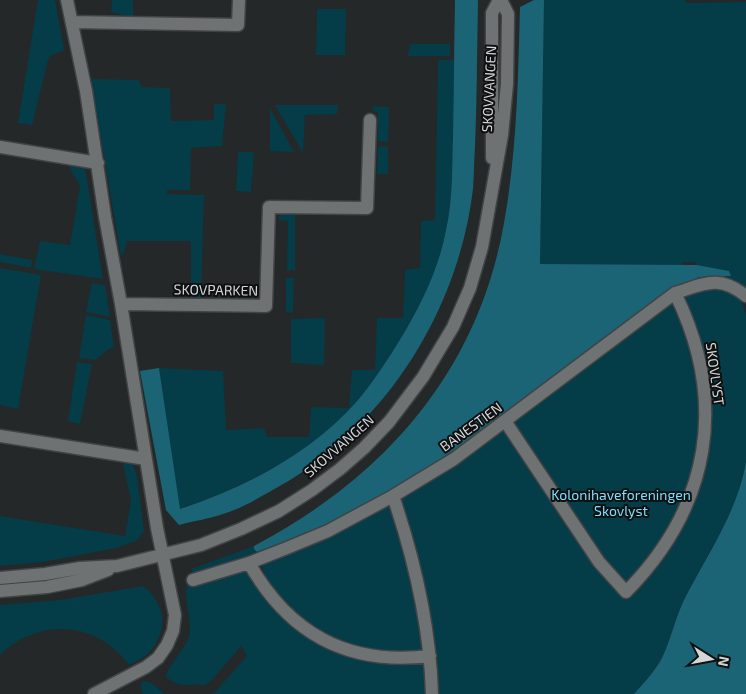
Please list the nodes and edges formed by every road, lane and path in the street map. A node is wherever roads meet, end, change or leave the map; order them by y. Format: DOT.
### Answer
graph roads {
  1 [pos="67,0"];
  2 [pos="239,0"];
  3 [pos="500,0"];
  4 [pos="72,22"];
  5 [pos="370,120"];
  6 [pos="0,147"];
  7 [pos="98,163"];
  8 [pos="675,293"];
  9 [pos="746,296"];
  10 [pos="121,304"];
  11 [pos="505,421"];
  12 [pos="0,436"];
  13 [pos="146,459"];
  14 [pos="393,496"];
  15 [pos="162,556"];
  16 [pos="248,563"];
  17 [pos="117,566"];
  18 [pos="0,578"];
  19 [pos="193,580"];
  20 [pos="0,592"];
  21 [pos="430,656"];
  22 [pos="94,694"];
  23 [pos="432,694"];
  1 -- 4 [label="street"];
  2 -- 4 [label="street"];
  3 -- 15 [label="street, SKOVVANGEN"];
  4 -- 7 [label="street"];
  5 -- 10 [label="street, SKOVPARKEN"];
  6 -- 7 [label="street"];
  7 -- 10 [label="street"];
  8 -- 9 [label="street, BANESTIEN"];
  8 -- 11 [label="street, BANESTIEN"];
  8 -- 11 [label="street, SKOVLYST"];
  10 -- 13 [label="street"];
  11 -- 14 [label="street, BANESTIEN"];
  12 -- 13 [label="street"];
  13 -- 15 [label="street"];
  14 -- 16 [label="street, BANESTIEN"];
  14 -- 21 [label="street"];
  15 -- 17 [label="street, SKOVVANGEN"];
  15 -- 22 [label="street"];
  16 -- 19 [label="street, BANESTIEN"];
  16 -- 21 [label="street"];
  17 -- 18 [label="street, SKOVVANGEN"];
  17 -- 20 [label="street, SKOVVANGEN"];
  21 -- 23 [label="street"];
}
